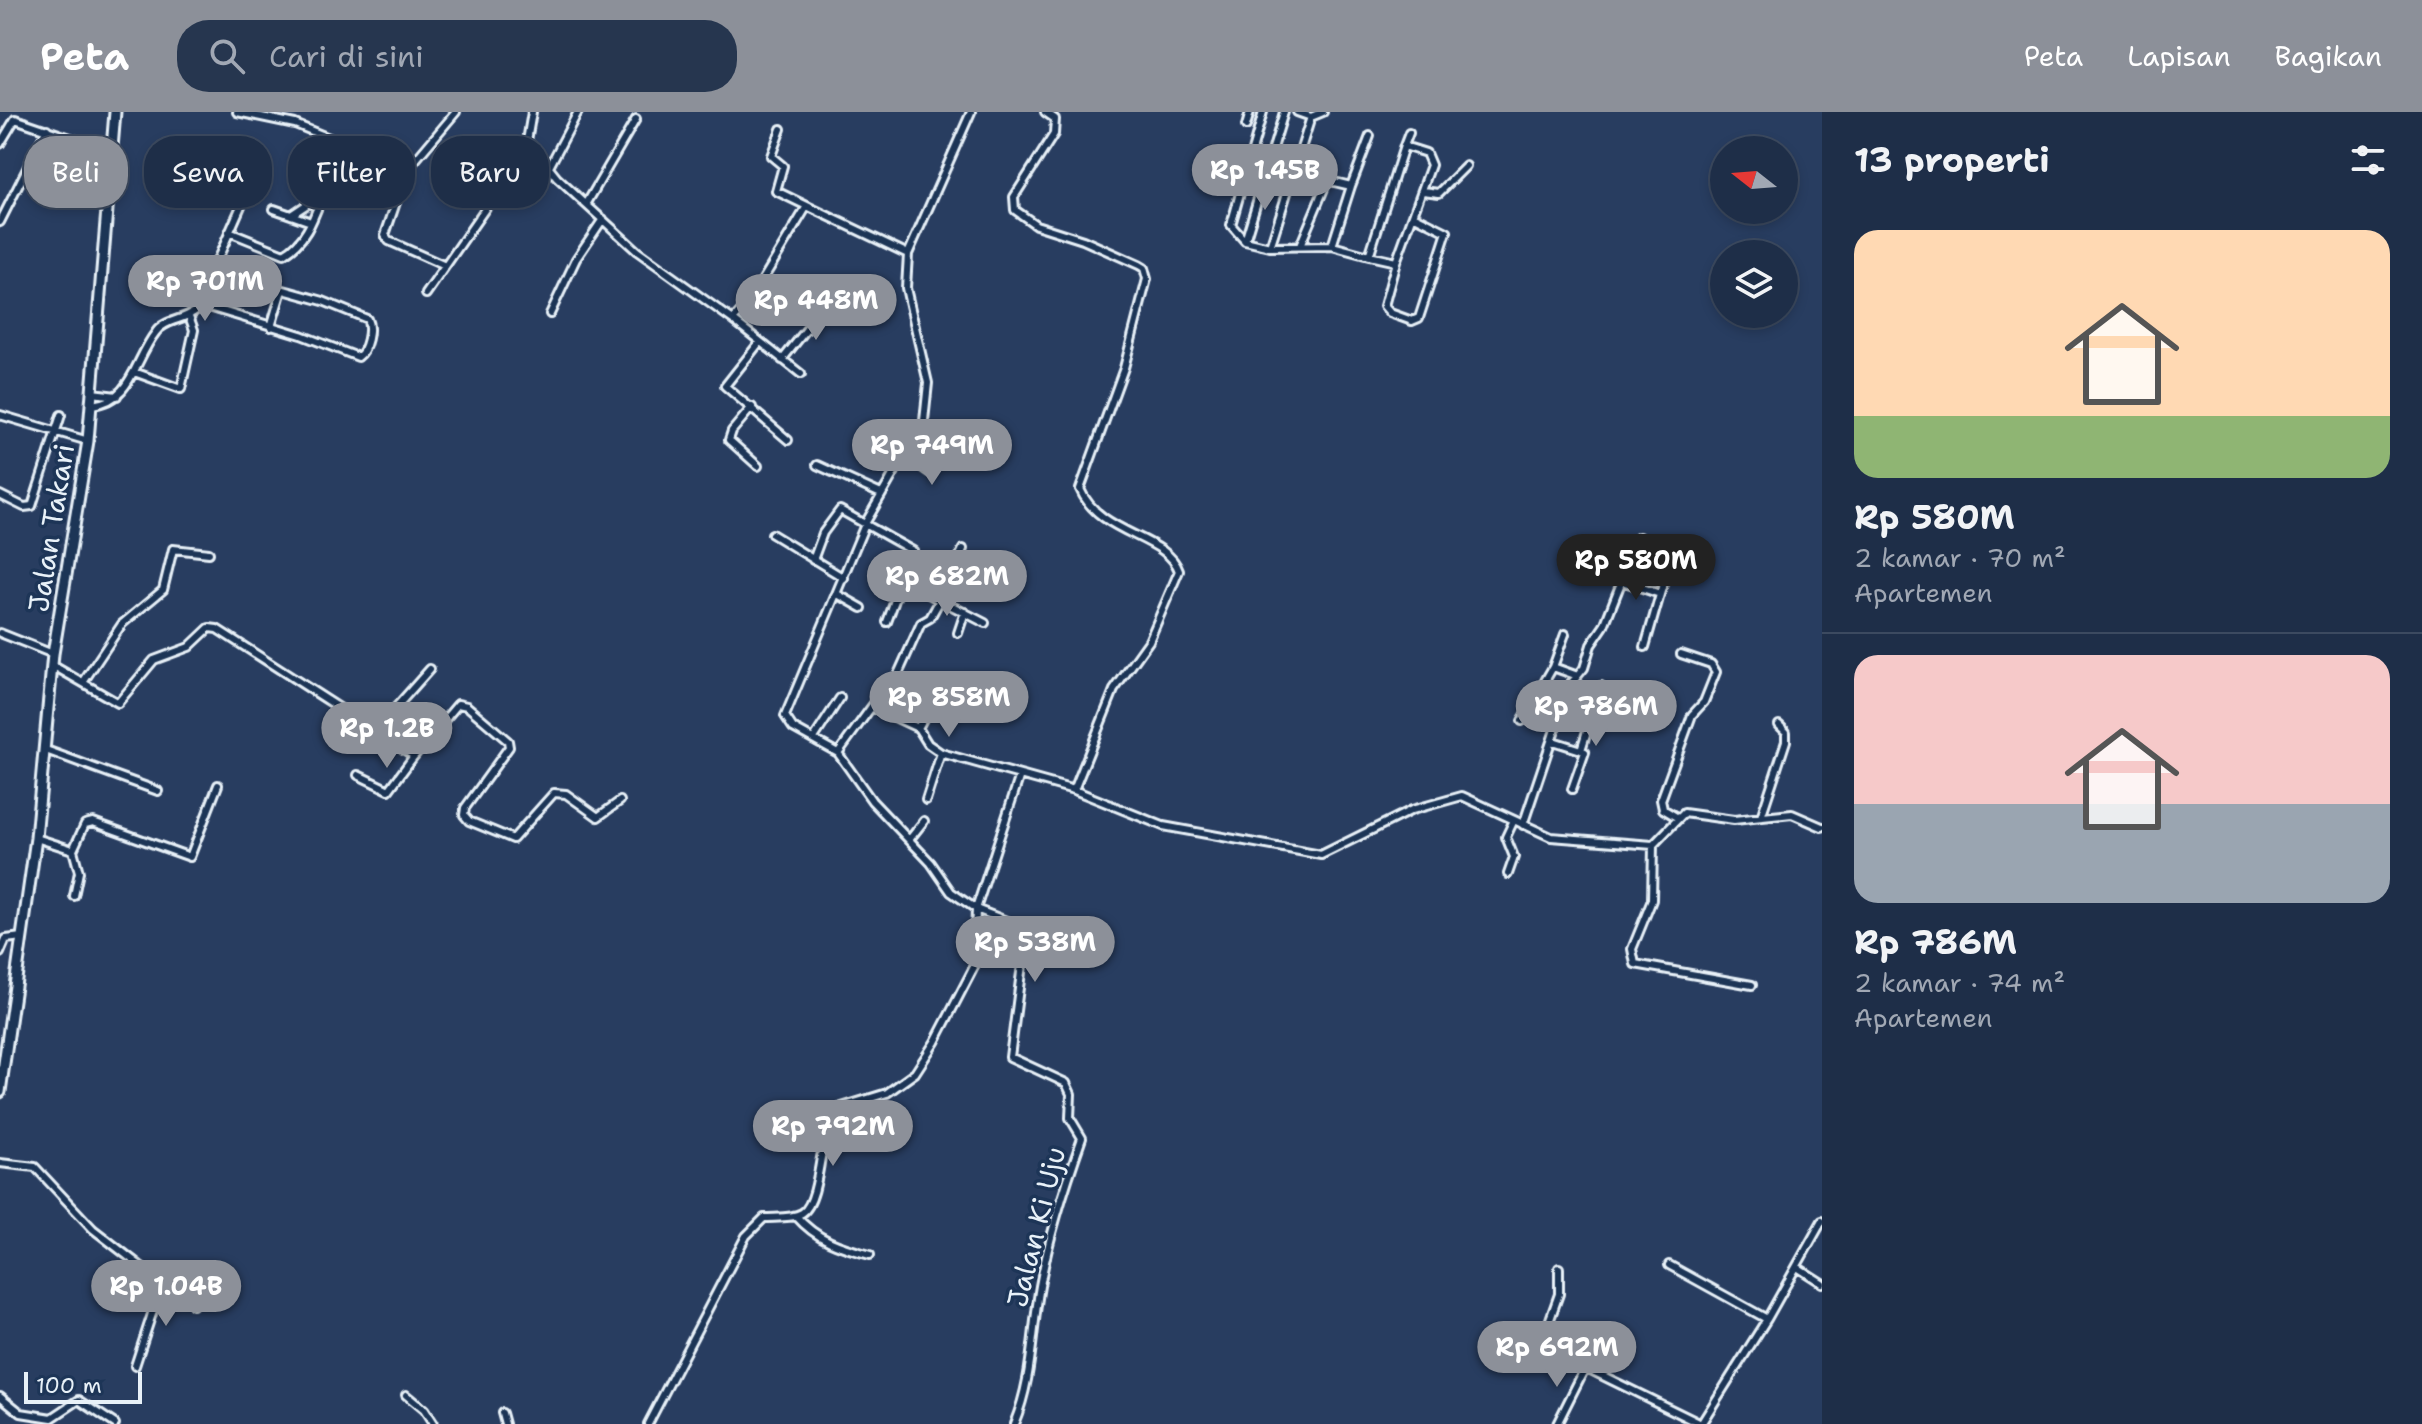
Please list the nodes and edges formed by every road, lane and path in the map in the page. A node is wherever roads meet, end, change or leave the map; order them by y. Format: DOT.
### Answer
graph roads {
  1 [pos="115,112"];
  2 [pos="237,112"];
  3 [pos="456,112"];
  4 [pos="532,112"];
  5 [pos="578,112"];
  6 [pos="971,112"];
  7 [pos="1045,112"];
  8 [pos="1250,112"];
  9 [pos="1263,112"];
  10 [pos="1284,112"];
  11 [pos="1297,112"];
  12 [pos="1323,112"];
  13 [pos="1311,117"];
  14 [pos="636,119"];
  15 [pos="1246,126"];
  16 [pos="47,129"];
  17 [pos="781,129"];
  18 [pos="1409,133"];
  19 [pos="66,136"];
  20 [pos="113,136"];
  21 [pos="324,136"];
  22 [pos="528,136"];
  23 [pos="1370,136"];
  24 [pos="0,144"];
  25 [pos="1404,146"];
  26 [pos="415,161"];
  27 [pos="1466,166"];
  28 [pos="549,167"];
  29 [pos="1351,186"];
  30 [pos="1423,191"];
  31 [pos="587,203"];
  32 [pos="807,206"];
  33 [pos="107,208"];
  34 [pos="240,208"];
  35 [pos="302,208"];
  36 [pos="317,208"];
  37 [pos="392,208"];
  38 [pos="486,208"];
  39 [pos="274,209"];
  40 [pos="291,215"];
  41 [pos="1413,215"];
  42 [pos="603,219"];
  43 [pos="0,222"];
  44 [pos="311,222"];
  45 [pos="229,232"];
  46 [pos="1245,241"];
  47 [pos="1300,246"];
  48 [pos="1332,246"];
  49 [pos="1270,247"];
  50 [pos="908,254"];
  51 [pos="1369,256"];
  52 [pos="1396,262"];
  53 [pos="443,265"];
  54 [pos="212,270"];
  55 [pos="282,290"];
  56 [pos="426,294"];
  57 [pos="199,304"];
  58 [pos="826,305"];
  59 [pos="550,314"];
  60 [pos="189,316"];
  61 [pos="733,320"];
  62 [pos="271,327"];
  63 [pos="759,343"];
  64 [pos="782,360"];
  65 [pos="134,372"];
  66 [pos="801,374"];
  67 [pos="92,393"];
  68 [pos="117,396"];
  69 [pos="92,405"];
  70 [pos="752,407"];
  71 [pos="0,415"];
  72 [pos="61,415"];
  73 [pos="58,433"];
  74 [pos="788,440"];
  75 [pos="88,441"];
  76 [pos="952,447"];
  77 [pos="906,456"];
  78 [pos="817,465"];
  79 [pos="758,466"];
  80 [pos="881,494"];
  81 [pos="0,495"];
  82 [pos="866,522"];
  83 [pos="772,534"];
  84 [pos="1639,537"];
  85 [pos="963,549"];
  86 [pos="209,553"];
  87 [pos="813,560"];
  88 [pos="1669,563"];
  89 [pos="844,578"];
  90 [pos="903,581"];
  91 [pos="1622,581"];
  92 [pos="1660,594"];
  93 [pos="839,595"];
  94 [pos="940,600"];
  95 [pos="862,608"];
  96 [pos="965,612"];
  97 [pos="887,622"];
  98 [pos="985,623"];
  99 [pos="0,633"];
  100 [pos="958,633"];
  101 [pos="1565,634"];
  102 [pos="1645,647"];
  103 [pos="1681,654"];
  104 [pos="52,659"];
  105 [pos="1553,667"];
  106 [pos="430,669"];
  107 [pos="899,672"];
  108 [pos="1575,675"];
  109 [pos="84,681"];
  110 [pos="1601,686"];
  111 [pos="840,698"];
  112 [pos="878,698"];
  113 [pos="873,707"];
  114 [pos="929,708"];
  115 [pos="1522,721"];
  116 [pos="1779,725"];
  117 [pos="918,728"];
  118 [pos="374,732"];
  119 [pos="814,738"];
  120 [pos="1553,741"];
  121 [pos="43,749"];
  122 [pos="1581,750"];
  123 [pos="838,753"];
  124 [pos="941,753"];
  125 [pos="414,756"];
  126 [pos="358,775"];
  127 [pos="1020,775"];
  128 [pos="218,785"];
  129 [pos="1572,789"];
  130 [pos="1074,790"];
  131 [pos="158,791"];
  132 [pos="926,800"];
  133 [pos="620,801"];
  134 [pos="1761,817"];
  135 [pos="1678,818"];
  136 [pos="1514,820"];
  137 [pos="924,821"];
  138 [pos="1523,825"];
  139 [pos="1822,827"];
  140 [pos="36,838"];
  141 [pos="909,840"];
  142 [pos="1653,845"];
  143 [pos="73,850"];
  144 [pos="1508,874"];
  145 [pos="74,896"];
  146 [pos="976,909"];
  147 [pos="22,937"];
  148 [pos="0,953"];
  149 [pos="1752,985"];
  150 [pos="0,1092"];
  151 [pos="0,1163"];
  152 [pos="796,1216"];
  153 [pos="1822,1221"];
  154 [pos="870,1255"];
  155 [pos="1669,1265"];
  156 [pos="1797,1267"];
  157 [pos="1559,1268"];
  158 [pos="163,1280"];
  159 [pos="1822,1283"];
  160 [pos="193,1305"];
  161 [pos="1767,1319"];
  162 [pos="135,1366"];
  163 [pos="1585,1368"];
  164 [pos="406,1395"];
  165 [pos="0,1396"];
  166 [pos="502,1413"];
  167 [pos="115,1424"];
  168 [pos="433,1424"];
  169 [pos="505,1424"];
  170 [pos="648,1424"];
  171 [pos="1014,1424"];
  172 [pos="1557,1424"];
  1 -- 20 [label="street, Jalan Takari"];
  2 -- 21 [label="street"];
  3 -- 26 [label="street"];
  4 -- 22 [label="street"];
  5 -- 28 [label="street"];
  6 -- 50 [label="street"];
  7 -- 130 [label="street"];
  8 -- 15 [label="street"];
  9 -- 46 [label="street"];
  10 -- 46 [label="street"];
  11 -- 13 [label="street"];
  12 -- 13 [label="street"];
  13 -- 49 [label="street"];
  14 -- 31 [label="street"];
  16 -- 19 [label="street"];
  16 -- 24 [label="street"];
  16 -- 43 [label="street"];
  17 -- 32 [label="street"];
  18 -- 25 [label="street"];
  23 -- 29 [label="street"];
  25 -- 30 [label="street"];
  25 -- 51 [label="street"];
  27 -- 30 [label="street"];
  28 -- 31 [label="street"];
  29 -- 47 [label="street"];
  29 -- 48 [label="street"];
  30 -- 41 [label="street"];
  31 -- 42 [label="street"];
  32 -- 50 [label="street"];
  32 -- 61 [label="street"];
  33 -- 67 [label="street, Jalan Takari"];
  34 -- 45 [label="street"];
  35 -- 40 [label="street"];
  36 -- 44 [label="street"];
  37 -- 53 [label="street"];
  38 -- 53 [label="street"];
  39 -- 40 [label="street"];
  40 -- 44 [label="street"];
  41 -- 52 [label="street"];
  41 -- 52 [label="street"];
  42 -- 59 [label="street"];
  42 -- 61 [label="street"];
  44 -- 45 [label="street"];
  45 -- 54 [label="street"];
  46 -- 49 [label="street"];
  47 -- 48 [label="street"];
  47 -- 49 [label="street"];
  48 -- 51 [label="street"];
  50 -- 77 [label="street"];
  51 -- 52 [label="street"];
  53 -- 56 [label="street"];
  54 -- 55 [label="street"];
  54 -- 57 [label="street"];
  55 -- 62 [label="street"];
  55 -- 62 [label="street"];
  57 -- 60 [label="street"];
  57 -- 62 [label="street"];
  58 -- 64 [label="street"];
  60 -- 65 [label="street"];
  60 -- 65 [label="street"];
  61 -- 63 [label="street"];
  63 -- 64 [label="street"];
  63 -- 70 [label="street"];
  64 -- 66 [label="street"];
  65 -- 68 [label="street"];
  67 -- 68 [label="street"];
  67 -- 69 [label="street, Jalan Takari"];
  68 -- 69 [label="street"];
  69 -- 75 [label="street, Jalan Takari"];
  70 -- 74 [label="street"];
  70 -- 79 [label="street"];
  71 -- 73 [label="street"];
  72 -- 73 [label="street"];
  73 -- 75 [label="street"];
  73 -- 81 [label="street"];
  75 -- 104 [label="street, Jalan Takari"];
  76 -- 77 [label="street"];
  77 -- 80 [label="street"];
  78 -- 80 [label="street"];
  80 -- 82 [label="street"];
  82 -- 87 [label="street"];
  82 -- 89 [label="street"];
  82 -- 90 [label="street"];
  83 -- 87 [label="street"];
  84 -- 91 [label="street"];
  85 -- 94 [label="street"];
  86 -- 109 [label="street"];
  87 -- 89 [label="street"];
  88 -- 92 [label="street"];
  89 -- 93 [label="street"];
  90 -- 94 [label="street"];
  90 -- 97 [label="street"];
  91 -- 92 [label="street"];
  91 -- 108 [label="street"];
  92 -- 102 [label="street"];
  93 -- 95 [label="street"];
  93 -- 119 [label="street"];
  94 -- 96 [label="street"];
  94 -- 107 [label="street"];
  96 -- 98 [label="street"];
  96 -- 100 [label="street"];
  99 -- 104 [label="street"];
  101 -- 105 [label="street"];
  103 -- 135 [label="street"];
  104 -- 109 [label="street"];
  104 -- 121 [label="street, Jalan Takari"];
  105 -- 108 [label="street"];
  105 -- 115 [label="street"];
  106 -- 118 [label="street"];
  108 -- 120 [label="street"];
  109 -- 118 [label="street"];
  110 -- 122 [label="street"];
  111 -- 119 [label="street"];
  112 -- 113 [label="street"];
  113 -- 117 [label="street"];
  113 -- 123 [label="street"];
  114 -- 117 [label="street"];
  116 -- 134 [label="street"];
  117 -- 124 [label="street"];
  118 -- 125 [label="street"];
  119 -- 123 [label="street"];
  120 -- 122 [label="street"];
  120 -- 138 [label="street"];
  121 -- 131 [label="street"];
  121 -- 140 [label="street, Jalan Takari"];
  122 -- 129 [label="street"];
  123 -- 141 [label="street"];
  124 -- 127 [label="street"];
  124 -- 132 [label="street"];
  125 -- 126 [label="street"];
  125 -- 133 [label="street"];
  127 -- 130 [label="street"];
  127 -- 146 [label="street"];
  128 -- 143 [label="street"];
  130 -- 136 [label="street"];
  134 -- 135 [label="street"];
  134 -- 139 [label="street"];
  135 -- 142 [label="street"];
  136 -- 138 [label="street"];
  136 -- 144 [label="street"];
  137 -- 141 [label="street"];
  138 -- 142 [label="street"];
  140 -- 143 [label="street"];
  140 -- 147 [label="street, Jalan Takari"];
  141 -- 146 [label="street"];
  142 -- 149 [label="street"];
  143 -- 145 [label="street"];
  146 -- 152 [label="street"];
  146 -- 171 [label="street, Jalan Ki Uju"];
  147 -- 148 [label="street"];
  147 -- 150 [label="street, Jalan Takari"];
  151 -- 158 [label="street"];
  152 -- 154 [label="street"];
  152 -- 170 [label="street"];
  153 -- 156 [label="street"];
  155 -- 161 [label="street"];
  156 -- 159 [label="street"];
  156 -- 161 [label="street"];
  157 -- 163 [label="street"];
  158 -- 160 [label="street"];
  158 -- 162 [label="street"];
  161 -- 163 [label="street"];
  163 -- 172 [label="street"];
  164 -- 168 [label="street"];
  165 -- 167 [label="street"];
  166 -- 169 [label="street"];
}
